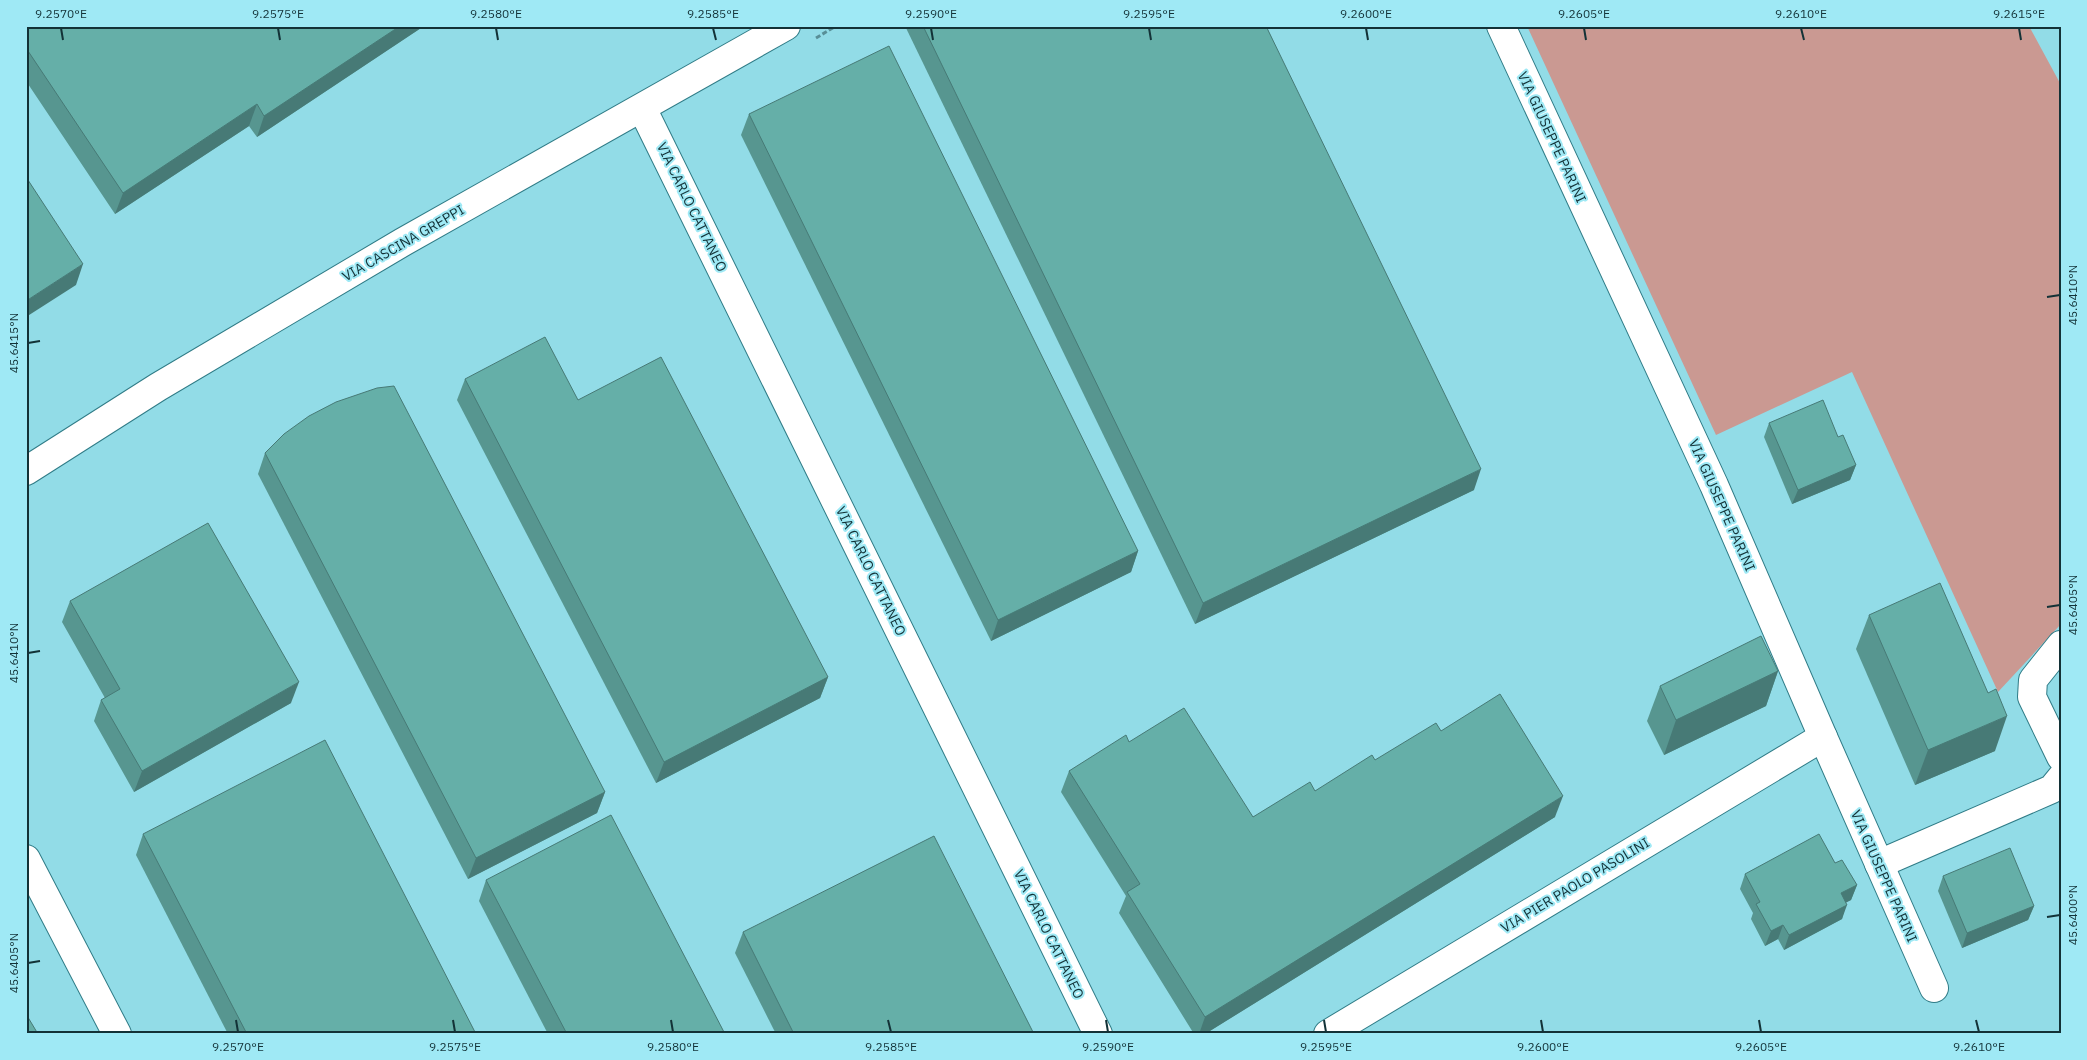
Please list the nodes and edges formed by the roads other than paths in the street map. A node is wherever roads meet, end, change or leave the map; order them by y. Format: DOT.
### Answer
graph roads {
  1 [pos="786,26"];
  2 [pos="1501,26"];
  3 [pos="642,108"];
  4 [pos="26,471"];
  5 [pos="2061,645"];
  6 [pos="1822,737"];
  7 [pos="2061,757"];
  8 [pos="2058,786"];
  9 [pos="26,859"];
  10 [pos="1879,864"];
  11 [pos="1934,988"];
  12 [pos="117,1034"];
  13 [pos="1098,1034"];
  14 [pos="1328,1034"];
  1 -- 3 [label="street, VIA CASCINA GREPPI"];
  2 -- 6 [label="street, VIA GIUSEPPE PARINI"];
  3 -- 4 [label="street, VIA CASCINA GREPPI"];
  3 -- 13 [label="street, VIA CARLO CATTANEO"];
  5 -- 7 [label="street"];
  6 -- 10 [label="street, VIA GIUSEPPE PARINI"];
  6 -- 14 [label="street, VIA PIER PAOLO PASOLINI"];
  8 -- 10 [label="street"];
  9 -- 12 [label="street"];
  10 -- 11 [label="street, VIA GIUSEPPE PARINI"];
}
